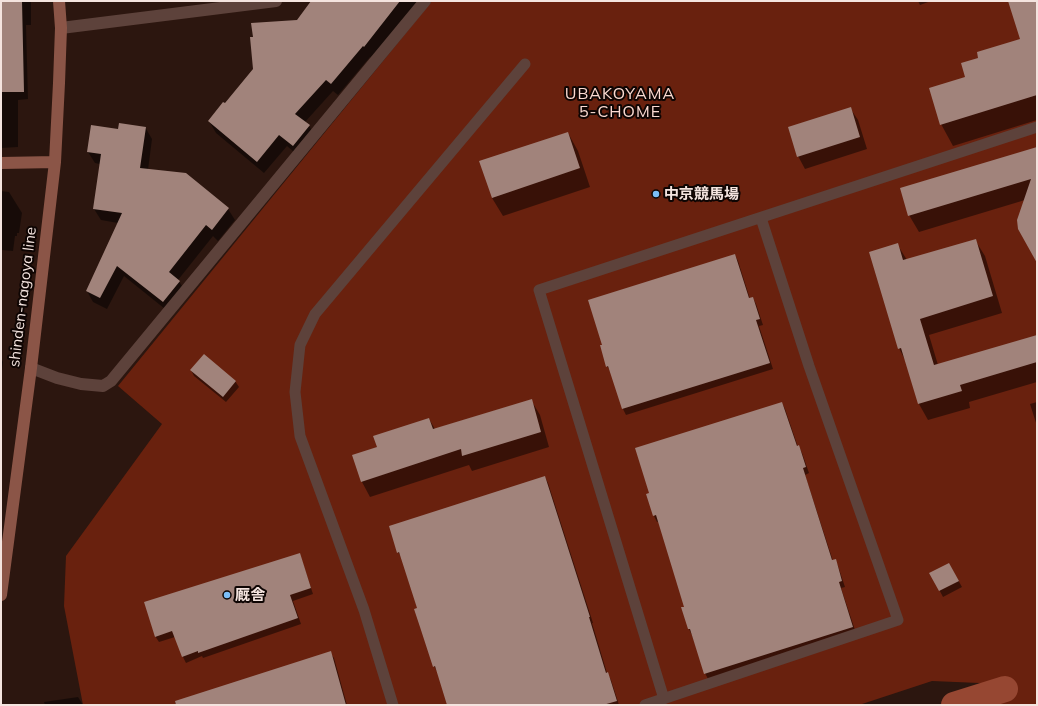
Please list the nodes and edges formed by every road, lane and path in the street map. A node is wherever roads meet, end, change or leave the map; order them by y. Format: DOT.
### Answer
graph roads {
  1 [pos="59,1"];
  2 [pos="276,1"];
  3 [pos="425,1"];
  4 [pos="61,28"];
  5 [pos="525,64"];
  6 [pos="1037,127"];
  7 [pos="55,162"];
  8 [pos="1,163"];
  9 [pos="761,218"];
  10 [pos="31,368"];
  11 [pos="1,595"];
  12 [pos="664,699"];
  13 [pos="393,705"];
  14 [pos="645,705"];
  1 -- 4 [label="main road, shinden-nagoya line"];
  2 -- 4 [label="street"];
  3 -- 10 [label="street"];
  4 -- 7 [label="main road, shinden-nagoya line"];
  5 -- 13 [label="lane"];
  6 -- 9 [label="lane"];
  7 -- 8 [label="main road"];
  7 -- 10 [label="main road, shinden-nagoya line"];
  9 -- 12 [label="lane"];
  9 -- 12 [label="lane"];
  10 -- 11 [label="main road, shinden-nagoya line"];
  12 -- 14 [label="lane"];
}
